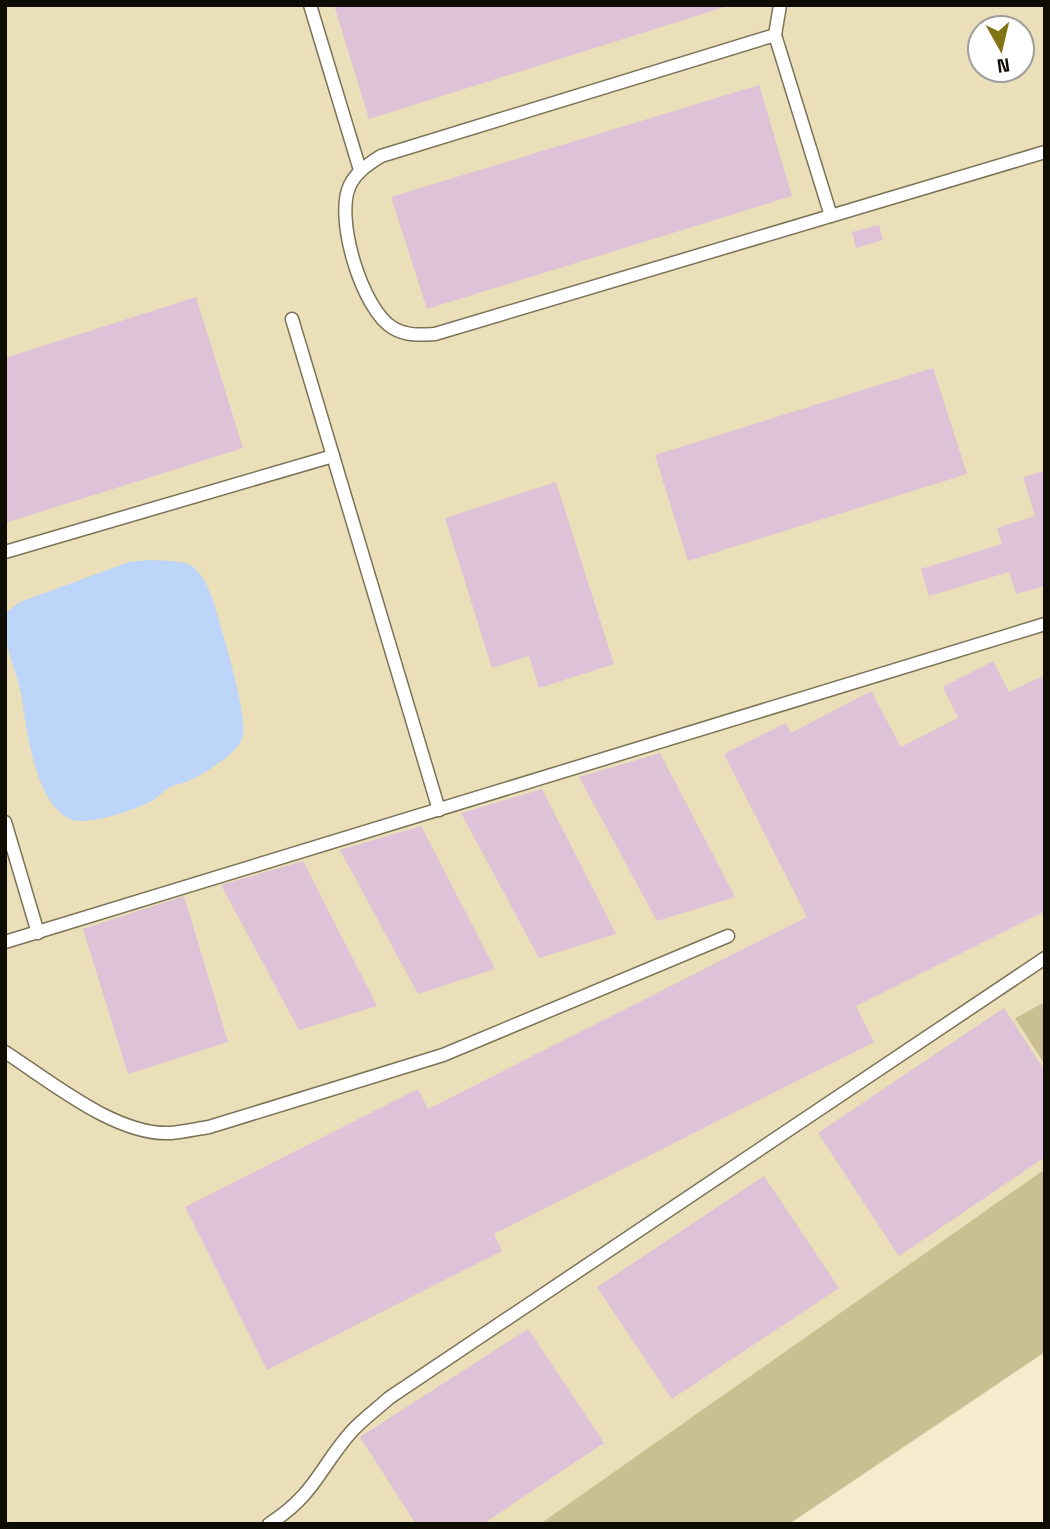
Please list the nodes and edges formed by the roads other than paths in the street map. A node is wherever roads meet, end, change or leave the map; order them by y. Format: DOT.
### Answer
graph roads {
  1 [pos="310,5"];
  2 [pos="780,5"];
  3 [pos="775,35"];
  4 [pos="1045,152"];
  5 [pos="360,170"];
  6 [pos="831,216"];
  7 [pos="292,319"];
  8 [pos="333,456"];
  9 [pos="5,552"];
  10 [pos="1045,624"];
  11 [pos="439,810"];
  12 [pos="5,821"];
  13 [pos="38,933"];
  14 [pos="728,936"];
  15 [pos="5,942"];
  16 [pos="1045,958"];
  17 [pos="5,1052"];
  18 [pos="269,1524"];
  1 -- 5 [label="lane"];
  2 -- 3 [label="lane"];
  3 -- 5 [label="lane"];
  3 -- 6 [label="lane"];
  4 -- 6 [label="lane"];
  5 -- 6 [label="lane"];
  7 -- 8 [label="lane"];
  8 -- 9 [label="lane"];
  8 -- 11 [label="lane"];
  10 -- 11 [label="lane"];
  11 -- 13 [label="lane"];
  12 -- 13 [label="lane"];
  13 -- 15 [label="lane"];
  14 -- 17 [label="lane"];
  16 -- 18 [label="lane"];
}
